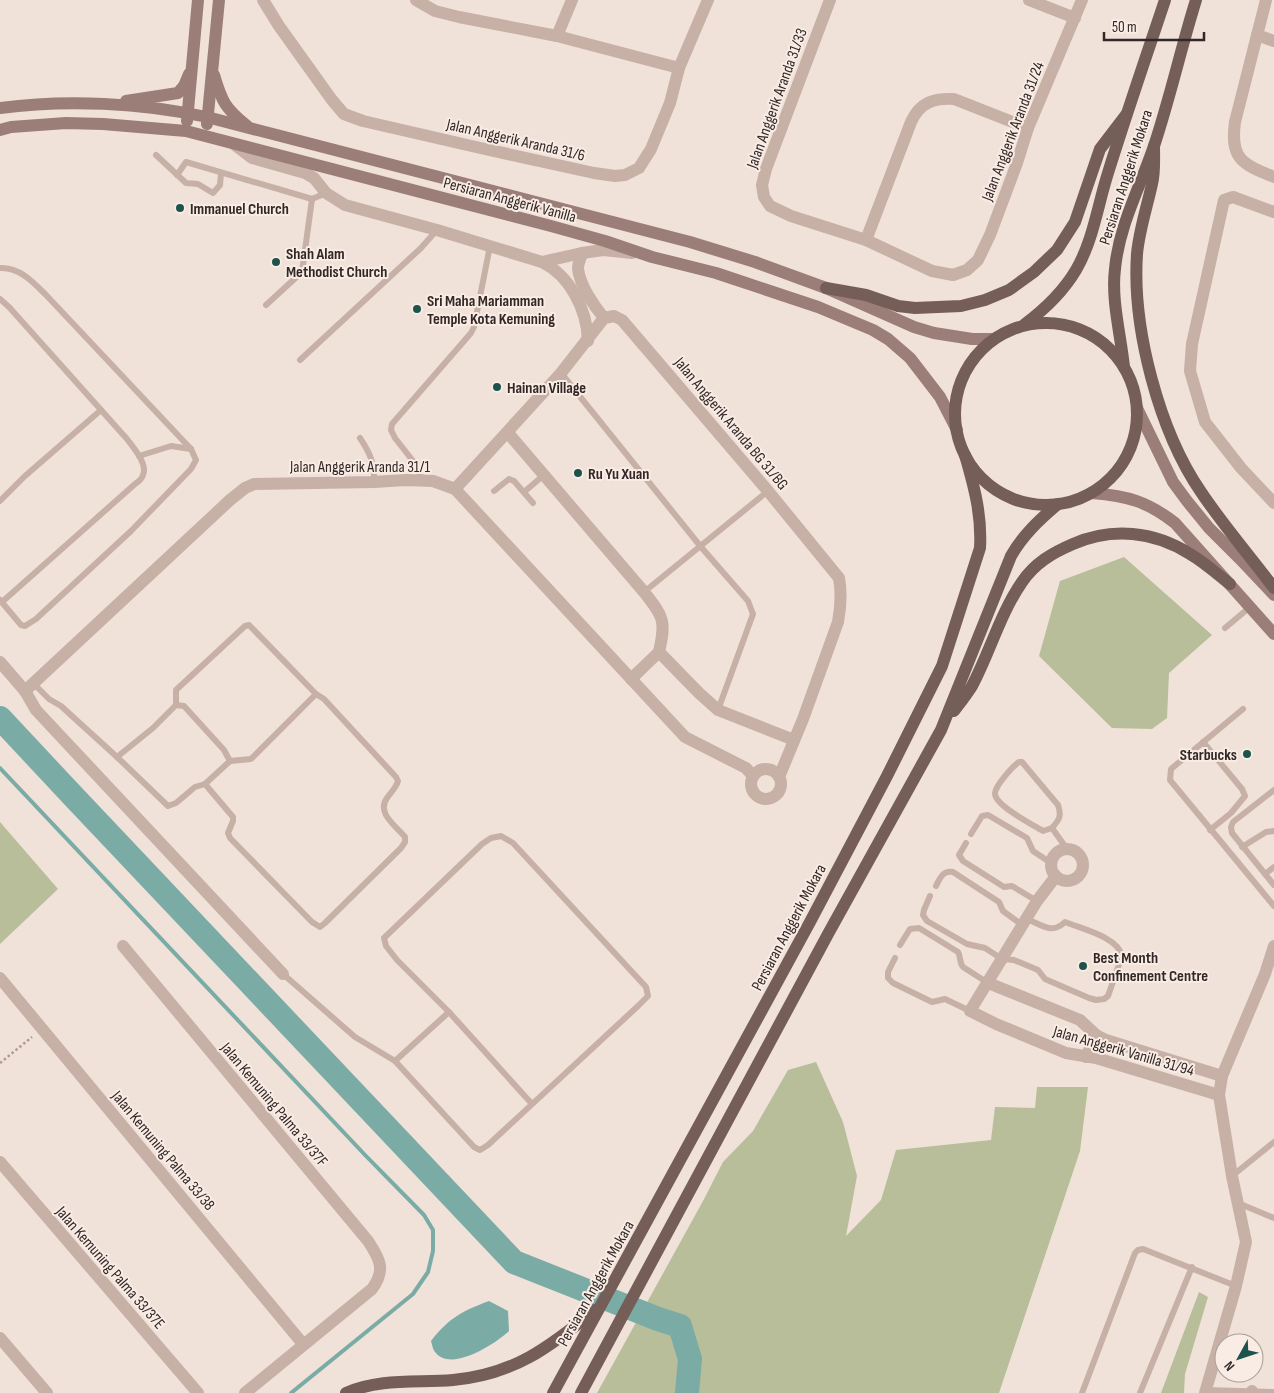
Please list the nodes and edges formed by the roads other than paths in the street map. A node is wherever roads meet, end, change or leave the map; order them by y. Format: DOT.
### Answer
graph roads {
  1 [pos="198,0"];
  2 [pos="219,0"];
  3 [pos="263,0"];
  4 [pos="416,0"];
  5 [pos="572,0"];
  6 [pos="708,0"];
  7 [pos="830,0"];
  8 [pos="1029,0"];
  9 [pos="1082,0"];
  10 [pos="1165,0"];
  11 [pos="1196,0"];
  12 [pos="1266,0"];
  13 [pos="1075,18"];
  14 [pos="1257,34"];
  15 [pos="557,36"];
  16 [pos="1274,41"];
  17 [pos="193,67"];
  18 [pos="679,68"];
  19 [pos="212,70"];
  20 [pos="106,104"];
  21 [pos="0,108"];
  22 [pos="189,113"];
  23 [pos="1126,115"];
  24 [pos="207,117"];
  25 [pos="1028,128"];
  26 [pos="252,129"];
  27 [pos="0,130"];
  28 [pos="186,131"];
  29 [pos="206,136"];
  30 [pos="235,145"];
  31 [pos="1154,146"];
  32 [pos="156,155"];
  33 [pos="222,173"];
  34 [pos="177,175"];
  35 [pos="1274,177"];
  36 [pos="326,193"];
  37 [pos="312,199"];
  38 [pos="1274,212"];
  39 [pos="437,230"];
  40 [pos="866,240"];
  41 [pos="490,246"];
  42 [pos="582,253"];
  43 [pos="652,257"];
  44 [pos="542,262"];
  45 [pos="0,268"];
  46 [pos="967,270"];
  47 [pos="826,288"];
  48 [pos="0,299"];
  49 [pos="266,304"];
  50 [pos="604,318"];
  51 [pos="1023,326"];
  52 [pos="992,339"];
  53 [pos="588,341"];
  54 [pos="300,360"];
  55 [pos="1124,368"];
  56 [pos="561,373"];
  57 [pos="1137,408"];
  58 [pos="101,410"];
  59 [pos="957,430"];
  60 [pos="508,433"];
  61 [pos="360,438"];
  62 [pos="191,449"];
  63 [pos="965,455"];
  64 [pos="139,456"];
  65 [pos="544,475"];
  66 [pos="422,480"];
  67 [pos="374,482"];
  68 [pos="455,490"];
  69 [pos="494,491"];
  70 [pos="768,491"];
  71 [pos="524,492"];
  72 [pos="1092,493"];
  73 [pos="0,501"];
  74 [pos="533,503"];
  75 [pos="1274,503"];
  76 [pos="1058,504"];
  77 [pos="701,547"];
  78 [pos="1230,584"];
  79 [pos="1274,588"];
  80 [pos="644,592"];
  81 [pos="1274,595"];
  82 [pos="1,601"];
  83 [pos="1250,606"];
  84 [pos="1225,628"];
  85 [pos="1274,634"];
  86 [pos="659,652"];
  87 [pos="0,662"];
  88 [pos="631,679"];
  89 [pos="29,687"];
  90 [pos="316,694"];
  91 [pos="176,706"];
  92 [pos="1243,709"];
  93 [pos="718,710"];
  94 [pos="941,730"];
  95 [pos="794,740"];
  96 [pos="1203,742"];
  97 [pos="118,757"];
  98 [pos="230,761"];
  99 [pos="753,776"];
  100 [pos="779,777"];
  101 [pos="205,784"];
  102 [pos="1274,790"];
  103 [pos="1052,828"];
  104 [pos="1210,830"];
  105 [pos="1274,831"];
  106 [pos="971,834"];
  107 [pos="966,843"];
  108 [pos="1242,847"];
  109 [pos="1067,849"];
  110 [pos="1051,863"];
  111 [pos="1274,867"];
  112 [pos="1265,874"];
  113 [pos="1056,876"];
  114 [pos="1274,885"];
  115 [pos="936,886"];
  116 [pos="930,896"];
  117 [pos="1037,901"];
  118 [pos="1274,906"];
  119 [pos="1024,922"];
  120 [pos="900,945"];
  121 [pos="123,946"];
  122 [pos="1274,946"];
  123 [pos="895,958"];
  124 [pos="1002,959"];
  125 [pos="1272,962"];
  126 [pos="283,974"];
  127 [pos="1269,976"];
  128 [pos="0,978"];
  129 [pos="988,983"];
  130 [pos="970,1011"];
  131 [pos="449,1012"];
  132 [pos="1096,1035"];
  133 [pos="1086,1057"];
  134 [pos="395,1061"];
  135 [pos="1222,1076"];
  136 [pos="1219,1094"];
  137 [pos="532,1104"];
  138 [pos="1274,1142"];
  139 [pos="0,1162"];
  140 [pos="1232,1176"];
  141 [pos="1238,1203"];
  142 [pos="1274,1218"];
  143 [pos="1192,1267"];
  144 [pos="1236,1286"];
  145 [pos="602,1304"];
  146 [pos="0,1338"];
  147 [pos="303,1344"];
  148 [pos="1206,1392"];
  149 [pos="1252,1392"];
  150 [pos="1274,1392"];
  151 [pos="47,1393"];
  152 [pos="198,1393"];
  153 [pos="245,1393"];
  154 [pos="346,1393"];
  155 [pos="554,1393"];
  156 [pos="581,1393"];
  157 [pos="1082,1393"];
  158 [pos="1140,1393"];
  1 -- 17 [label="main road"];
  2 -- 19 [label="main road"];
  3 -- 18 [label="street, Jalan Anggerik Aranda 31/6"];
  4 -- 15 [label="street"];
  5 -- 15 [label="street"];
  6 -- 18 [label="street, Jalan Anggerik Aranda 31/6"];
  7 -- 40 [label="street, Jalan Anggerik Aranda 31/33"];
  8 -- 13 [label="street"];
  9 -- 13 [label="street, Jalan Anggerik Aranda 31/24"];
  10 -- 23 [label="main road, Persiaran Anggerik Mokara"];
  11 -- 31 [label="main road, Persiaran Anggerik Mokara"];
  12 -- 14 [label="street"];
  13 -- 25 [label="street, Jalan Anggerik Aranda 31/24"];
  14 -- 16 [label="street"];
  14 -- 35 [label="street"];
  15 -- 18 [label="street"];
  17 -- 20 [label="main road"];
  17 -- 22 [label="main road"];
  19 -- 24 [label="main road"];
  19 -- 26 [label="main road"];
  20 -- 21 [label="main road, Persiaran Anggerik Vanilla"];
  20 -- 22 [label="main road, Persiaran Anggerik Vanilla"];
  22 -- 24 [label="main road, Persiaran Anggerik Vanilla"];
  22 -- 28 [label="main road"];
  23 -- 47 [label="main road"];
  23 -- 51 [label="main road, Persiaran Anggerik Mokara"];
  24 -- 26 [label="main road, Persiaran Anggerik Vanilla"];
  24 -- 29 [label="main road"];
  25 -- 40 [label="street"];
  25 -- 46 [label="street, Jalan Anggerik Aranda 31/24"];
  26 -- 47 [label="main road, Persiaran Anggerik Vanilla"];
  27 -- 28 [label="main road, Persiaran Anggerik Vanilla"];
  28 -- 29 [label="main road, Persiaran Anggerik Vanilla"];
  29 -- 30 [label="main road, Persiaran Anggerik Vanilla"];
  30 -- 36 [label="street"];
  30 -- 43 [label="main road, Persiaran Anggerik Vanilla"];
  31 -- 55 [label="main road, Persiaran Anggerik Mokara"];
  31 -- 79 [label="main road"];
  32 -- 34 [label="lane"];
  33 -- 34 [label="lane"];
  33 -- 34 [label="lane"];
  33 -- 37 [label="lane"];
  36 -- 37 [label="lane"];
  36 -- 39 [label="street"];
  37 -- 49 [label="lane"];
  38 -- 75 [label="street"];
  39 -- 41 [label="street"];
  39 -- 54 [label="lane"];
  40 -- 46 [label="street, Jalan Anggerik Aranda 31/33"];
  41 -- 44 [label="street"];
  41 -- 66 [label="lane"];
  42 -- 43 [label="street"];
  42 -- 44 [label="street"];
  42 -- 50 [label="street"];
  43 -- 59 [label="main road, Persiaran Anggerik Vanilla"];
  44 -- 53 [label="street"];
  45 -- 62 [label="lane"];
  47 -- 52 [label="main road, Persiaran Anggerik Vanilla"];
  48 -- 58 [label="lane"];
  50 -- 53 [label="street"];
  50 -- 70 [label="street, Jalan Anggerik Aranda BG 31/BG"];
  51 -- 52 [label="main road"];
  51 -- 55 [label="main road"];
  52 -- 59 [label="main road"];
  53 -- 56 [label="street"];
  55 -- 57 [label="main road"];
  56 -- 60 [label="street"];
  56 -- 77 [label="lane"];
  57 -- 72 [label="main road"];
  57 -- 81 [label="main road"];
  58 -- 64 [label="lane"];
  58 -- 73 [label="lane"];
  59 -- 63 [label="main road"];
  60 -- 65 [label="street"];
  60 -- 68 [label="street"];
  61 -- 67 [label="lane"];
  62 -- 64 [label="lane"];
  62 -- 82 [label="lane"];
  63 -- 76 [label="main road"];
  63 -- 145 [label="main road, Persiaran Anggerik Mokara"];
  64 -- 82 [label="lane"];
  65 -- 71 [label="lane"];
  65 -- 80 [label="street"];
  66 -- 67 [label="street, Jalan Anggerik Aranda 31/1"];
  66 -- 68 [label="street, Jalan Anggerik Aranda 31/1"];
  67 -- 89 [label="street, Jalan Anggerik Aranda 31/1"];
  68 -- 88 [label="street, Jalan Anggerik Aranda 31/1"];
  69 -- 71 [label="lane"];
  70 -- 77 [label="lane"];
  70 -- 95 [label="street, Jalan Anggerik Aranda BG 31/BG"];
  71 -- 74 [label="lane"];
  72 -- 76 [label="main road"];
  72 -- 78 [label="main road"];
  76 -- 94 [label="main road"];
  77 -- 80 [label="lane"];
  77 -- 93 [label="lane"];
  78 -- 83 [label="main road"];
  78 -- 94 [label="main road"];
  80 -- 86 [label="street"];
  83 -- 84 [label="lane"];
  83 -- 85 [label="main road"];
  86 -- 88 [label="street"];
  86 -- 93 [label="street"];
  87 -- 89 [label="street"];
  88 -- 99 [label="street, Jalan Anggerik Aranda 31/1"];
  89 -- 97 [label="lane"];
  89 -- 126 [label="street"];
  90 -- 91 [label="lane"];
  90 -- 98 [label="lane"];
  90 -- 101 [label="lane"];
  91 -- 97 [label="lane"];
  91 -- 98 [label="lane"];
  92 -- 96 [label="lane"];
  93 -- 95 [label="street"];
  94 -- 156 [label="main road"];
  95 -- 100 [label="street, Jalan Anggerik Aranda BG 31/BG"];
  96 -- 104 [label="lane"];
  96 -- 104 [label="lane"];
  97 -- 101 [label="lane"];
  98 -- 101 [label="lane"];
  99 -- 100 [label="street"];
  99 -- 100 [label="street"];
  102 -- 108 [label="lane"];
  103 -- 103 [label="lane"];
  103 -- 109 [label="lane"];
  104 -- 118 [label="lane"];
  105 -- 108 [label="lane"];
  106 -- 110 [label="lane"];
  107 -- 117 [label="lane"];
  108 -- 112 [label="lane"];
  109 -- 110 [label="street"];
  109 -- 113 [label="street"];
  110 -- 113 [label="street"];
  111 -- 112 [label="lane"];
  112 -- 114 [label="lane"];
  113 -- 117 [label="street"];
  115 -- 119 [label="lane"];
  116 -- 124 [label="lane"];
  117 -- 119 [label="street"];
  119 -- 124 [label="street"];
  119 -- 124 [label="lane"];
  120 -- 129 [label="lane"];
  121 -- 147 [label="street, Jalan Kemuning Palma 33/37F"];
  122 -- 125 [label="street"];
  123 -- 130 [label="lane"];
  124 -- 129 [label="street"];
  125 -- 127 [label="street"];
  126 -- 134 [label="lane"];
  127 -- 135 [label="street"];
  128 -- 147 [label="street, Jalan Kemuning Palma 33/38"];
  129 -- 130 [label="street"];
  129 -- 132 [label="street, Jalan Anggerik Vanilla 31/94"];
  130 -- 133 [label="street, Jalan Anggerik Vanilla 31/94"];
  131 -- 134 [label="lane"];
  131 -- 137 [label="lane"];
  131 -- 137 [label="lane"];
  132 -- 133 [label="street"];
  132 -- 135 [label="street, Jalan Anggerik Vanilla 31/94"];
  133 -- 136 [label="street, Jalan Anggerik Vanilla 31/94"];
  134 -- 137 [label="lane"];
  135 -- 136 [label="street"];
  136 -- 140 [label="street"];
  138 -- 140 [label="lane"];
  139 -- 152 [label="street, Jalan Kemuning Palma 33/37E"];
  140 -- 141 [label="street"];
  141 -- 142 [label="lane"];
  141 -- 144 [label="street"];
  143 -- 144 [label="lane"];
  143 -- 157 [label="lane"];
  143 -- 158 [label="lane"];
  144 -- 148 [label="street"];
  145 -- 154 [label="main road"];
  145 -- 155 [label="main road, Persiaran Anggerik Mokara"];
  146 -- 151 [label="street"];
  147 -- 153 [label="street"];
  148 -- 149 [label="lane"];
  149 -- 150 [label="lane"];
}
